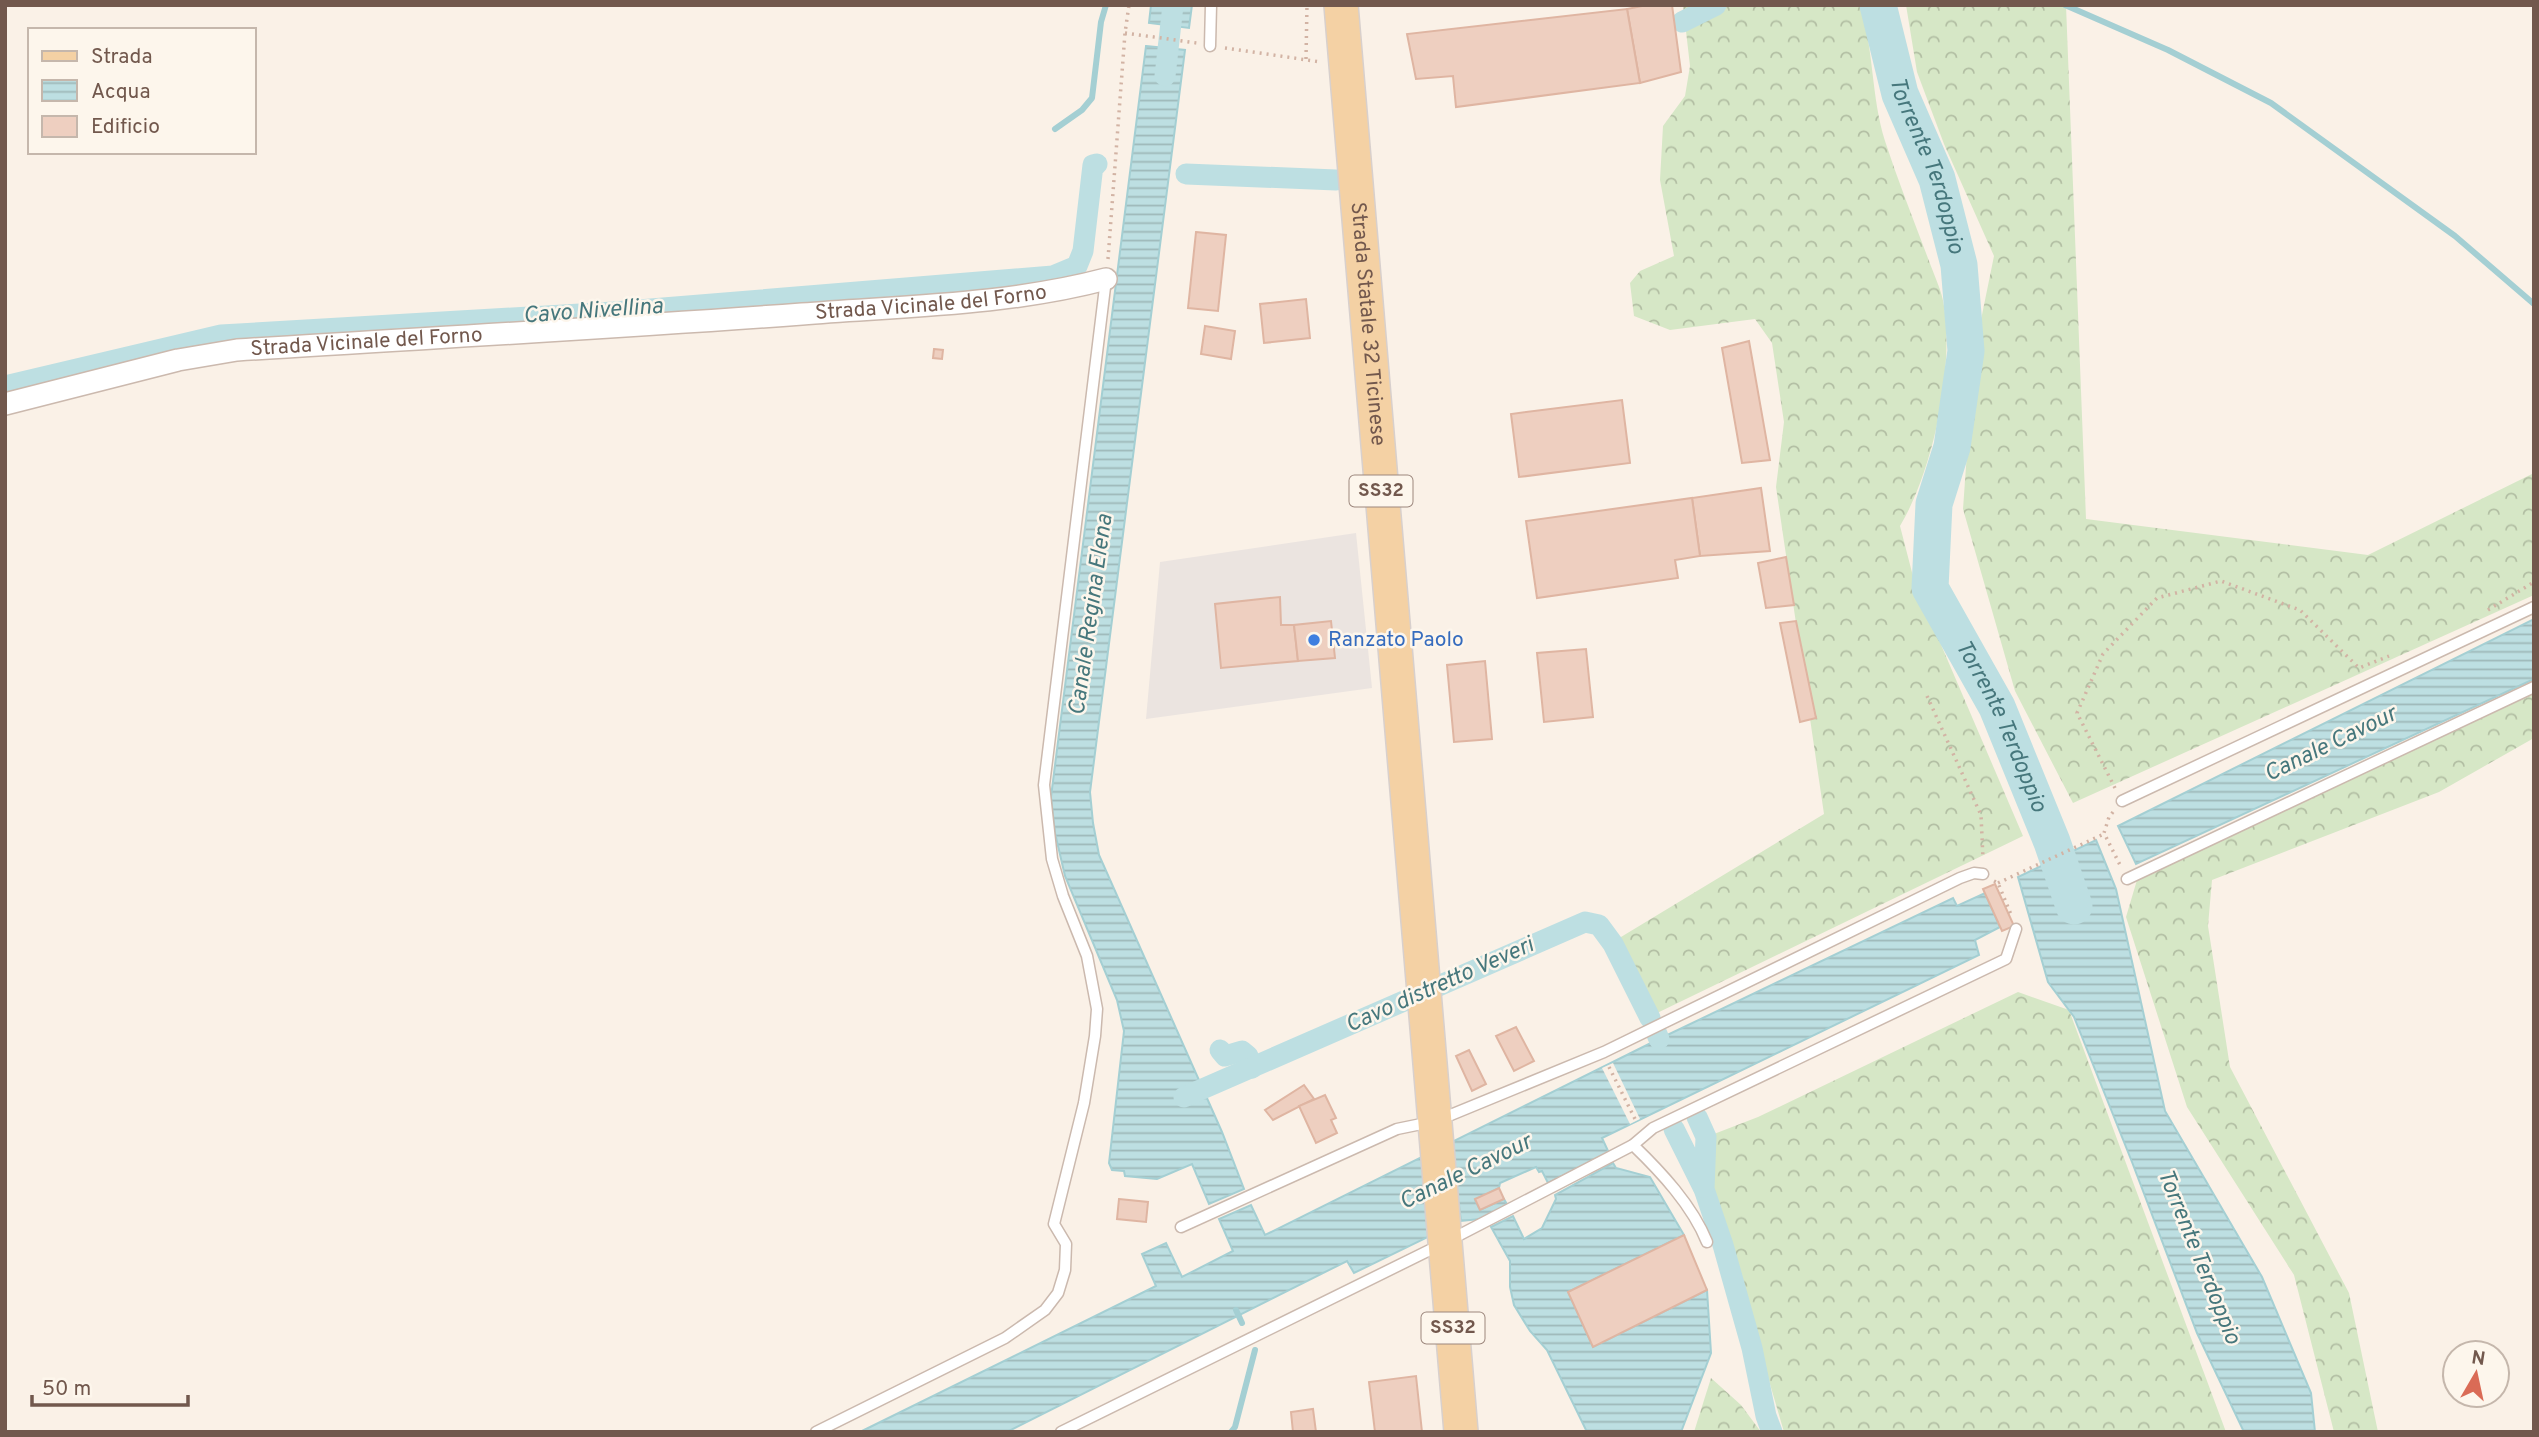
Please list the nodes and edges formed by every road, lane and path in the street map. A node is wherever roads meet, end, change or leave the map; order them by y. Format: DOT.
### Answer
graph roads {
  1 [pos="1129,5"];
  2 [pos="1211,5"];
  3 [pos="1307,5"];
  4 [pos="1340,5"];
  5 [pos="1125,33"];
  6 [pos="1187,40"];
  7 [pos="1210,46"];
  8 [pos="1306,60"];
  9 [pos="1344,64"];
  10 [pos="1106,279"];
  11 [pos="5,404"];
  12 [pos="2534,582"];
  13 [pos="2534,607"];
  14 [pos="2478,615"];
  15 [pos="2395,653"];
  16 [pos="2534,687"];
  17 [pos="1927,695"];
  18 [pos="2122,801"];
  19 [pos="2104,833"];
  20 [pos="1983,874"];
  21 [pos="2127,879"];
  22 [pos="2016,929"];
  23 [pos="1608,1065"];
  24 [pos="1636,1121"];
  25 [pos="1437,1131"];
  26 [pos="1633,1145"];
  27 [pos="1181,1227"];
  28 [pos="1446,1234"];
  29 [pos="1707,1242"];
  30 [pos="816,1432"];
  31 [pos="1061,1432"];
  32 [pos="1461,1432"];
  1 -- 5 [label="path"];
  2 -- 7 [label="lane"];
  3 -- 8 [label="path"];
  4 -- 9 [label="main road, Strada Statale 32 Ticinese / SS32"];
  5 -- 6 [label="path"];
  5 -- 10 [label="path"];
  7 -- 8 [label="path"];
  8 -- 9 [label="path"];
  9 -- 25 [label="main road, Strada Statale 32 Ticinese / SS32"];
  10 -- 11 [label="street, Strada Vicinale del Forno"];
  10 -- 30 [label="lane"];
  12 -- 14 [label="path"];
  13 -- 18 [label="lane"];
  15 -- 18 [label="path"];
  16 -- 21 [label="lane"];
  17 -- 20 [label="path"];
  18 -- 19 [label="path"];
  19 -- 21 [label="path"];
  19 -- 22 [label="path"];
  20 -- 25 [label="lane"];
  22 -- 26 [label="lane"];
  23 -- 24 [label="path"];
  25 -- 27 [label="lane"];
  25 -- 28 [label="main road, SS32"];
  26 -- 28 [label="lane"];
  26 -- 29 [label="lane"];
  28 -- 31 [label="lane"];
  28 -- 32 [label="main road, SS32"];
}
